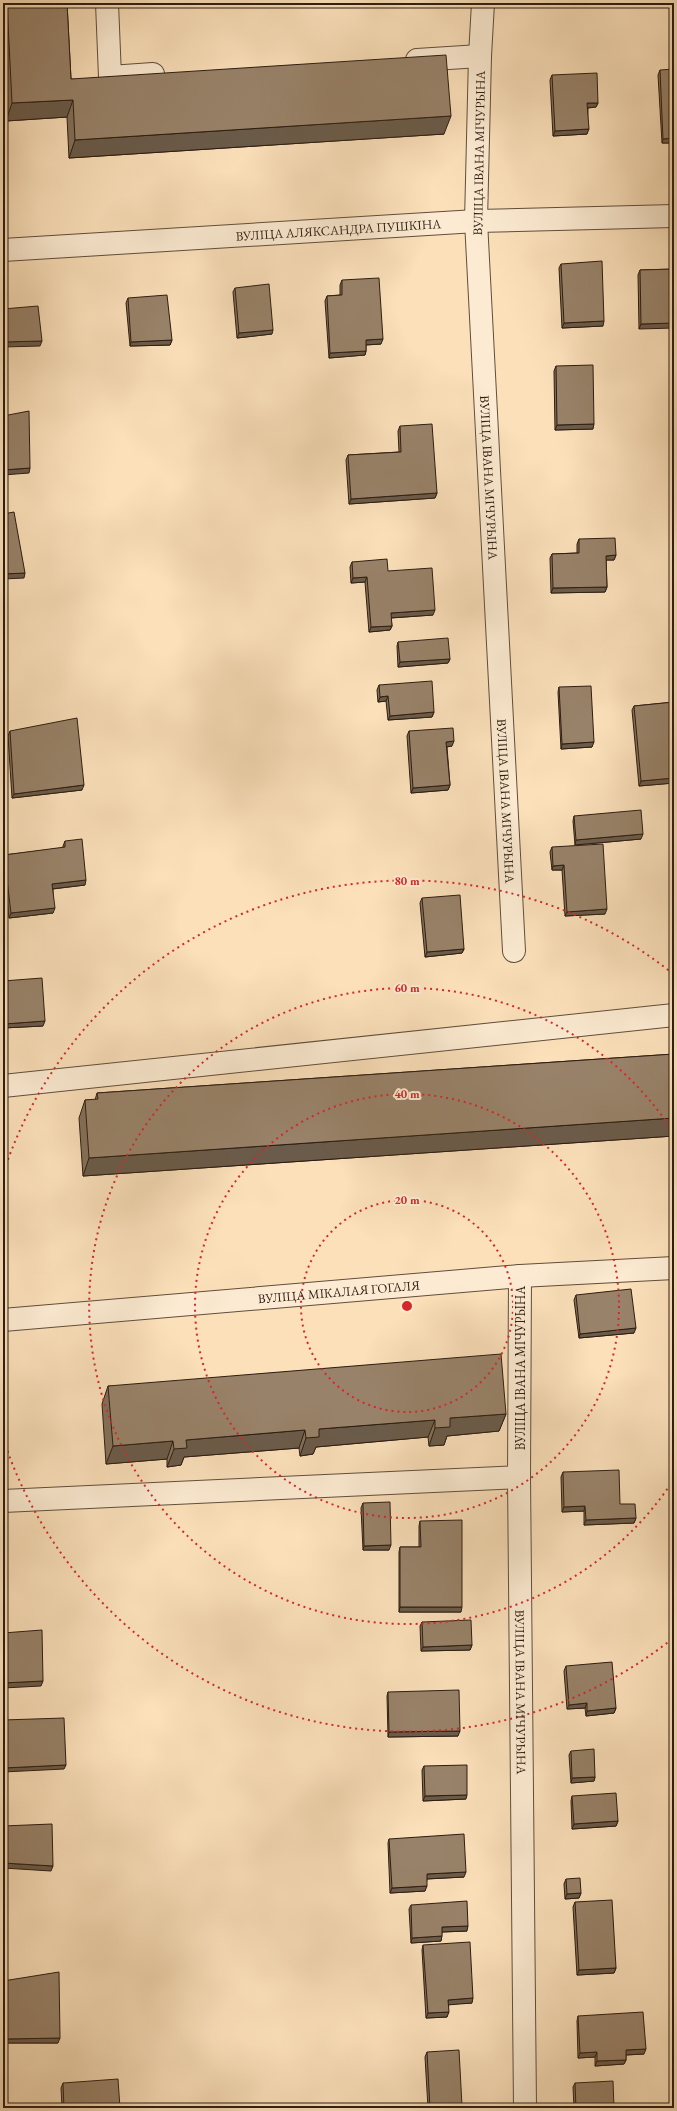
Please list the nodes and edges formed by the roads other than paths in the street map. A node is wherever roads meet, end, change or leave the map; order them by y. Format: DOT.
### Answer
graph roads {
  1 [pos="107,3"];
  2 [pos="483,3"];
  3 [pos="480,56"];
  4 [pos="394,61"];
  5 [pos="173,73"];
  6 [pos="674,216"];
  7 [pos="476,221"];
  8 [pos="3,250"];
  9 [pos="514,951"];
  10 [pos="674,1015"];
  11 [pos="3,1086"];
  12 [pos="674,1268"];
  13 [pos="520,1276"];
  14 [pos="3,1320"];
  15 [pos="519,1477"];
  16 [pos="3,1501"];
  17 [pos="525,2108"];
  1 -- 5 [label="street"];
  2 -- 3 [label="street, ВУЛІЦА ІВАНА МІЧУРЫНА"];
  3 -- 4 [label="street"];
  3 -- 7 [label="street, ВУЛІЦА ІВАНА МІЧУРЫНА"];
  6 -- 7 [label="street, ВУЛІЦА АЛЯКСАНДРА ПУШКІНА"];
  7 -- 8 [label="street, ВУЛІЦА АЛЯКСАНДРА ПУШКІНА"];
  7 -- 9 [label="street, ВУЛІЦА ІВАНА МІЧУРЫНА"];
  10 -- 11 [label="street"];
  12 -- 13 [label="street, ВУЛІЦА МІКАЛАЯ ГОГАЛЯ"];
  13 -- 14 [label="street, ВУЛІЦА МІКАЛАЯ ГОГАЛЯ"];
  13 -- 15 [label="street, ВУЛІЦА ІВАНА МІЧУРЫНА"];
  15 -- 16 [label="street"];
  15 -- 17 [label="street, ВУЛІЦА ІВАНА МІЧУРЫНА"];
}
